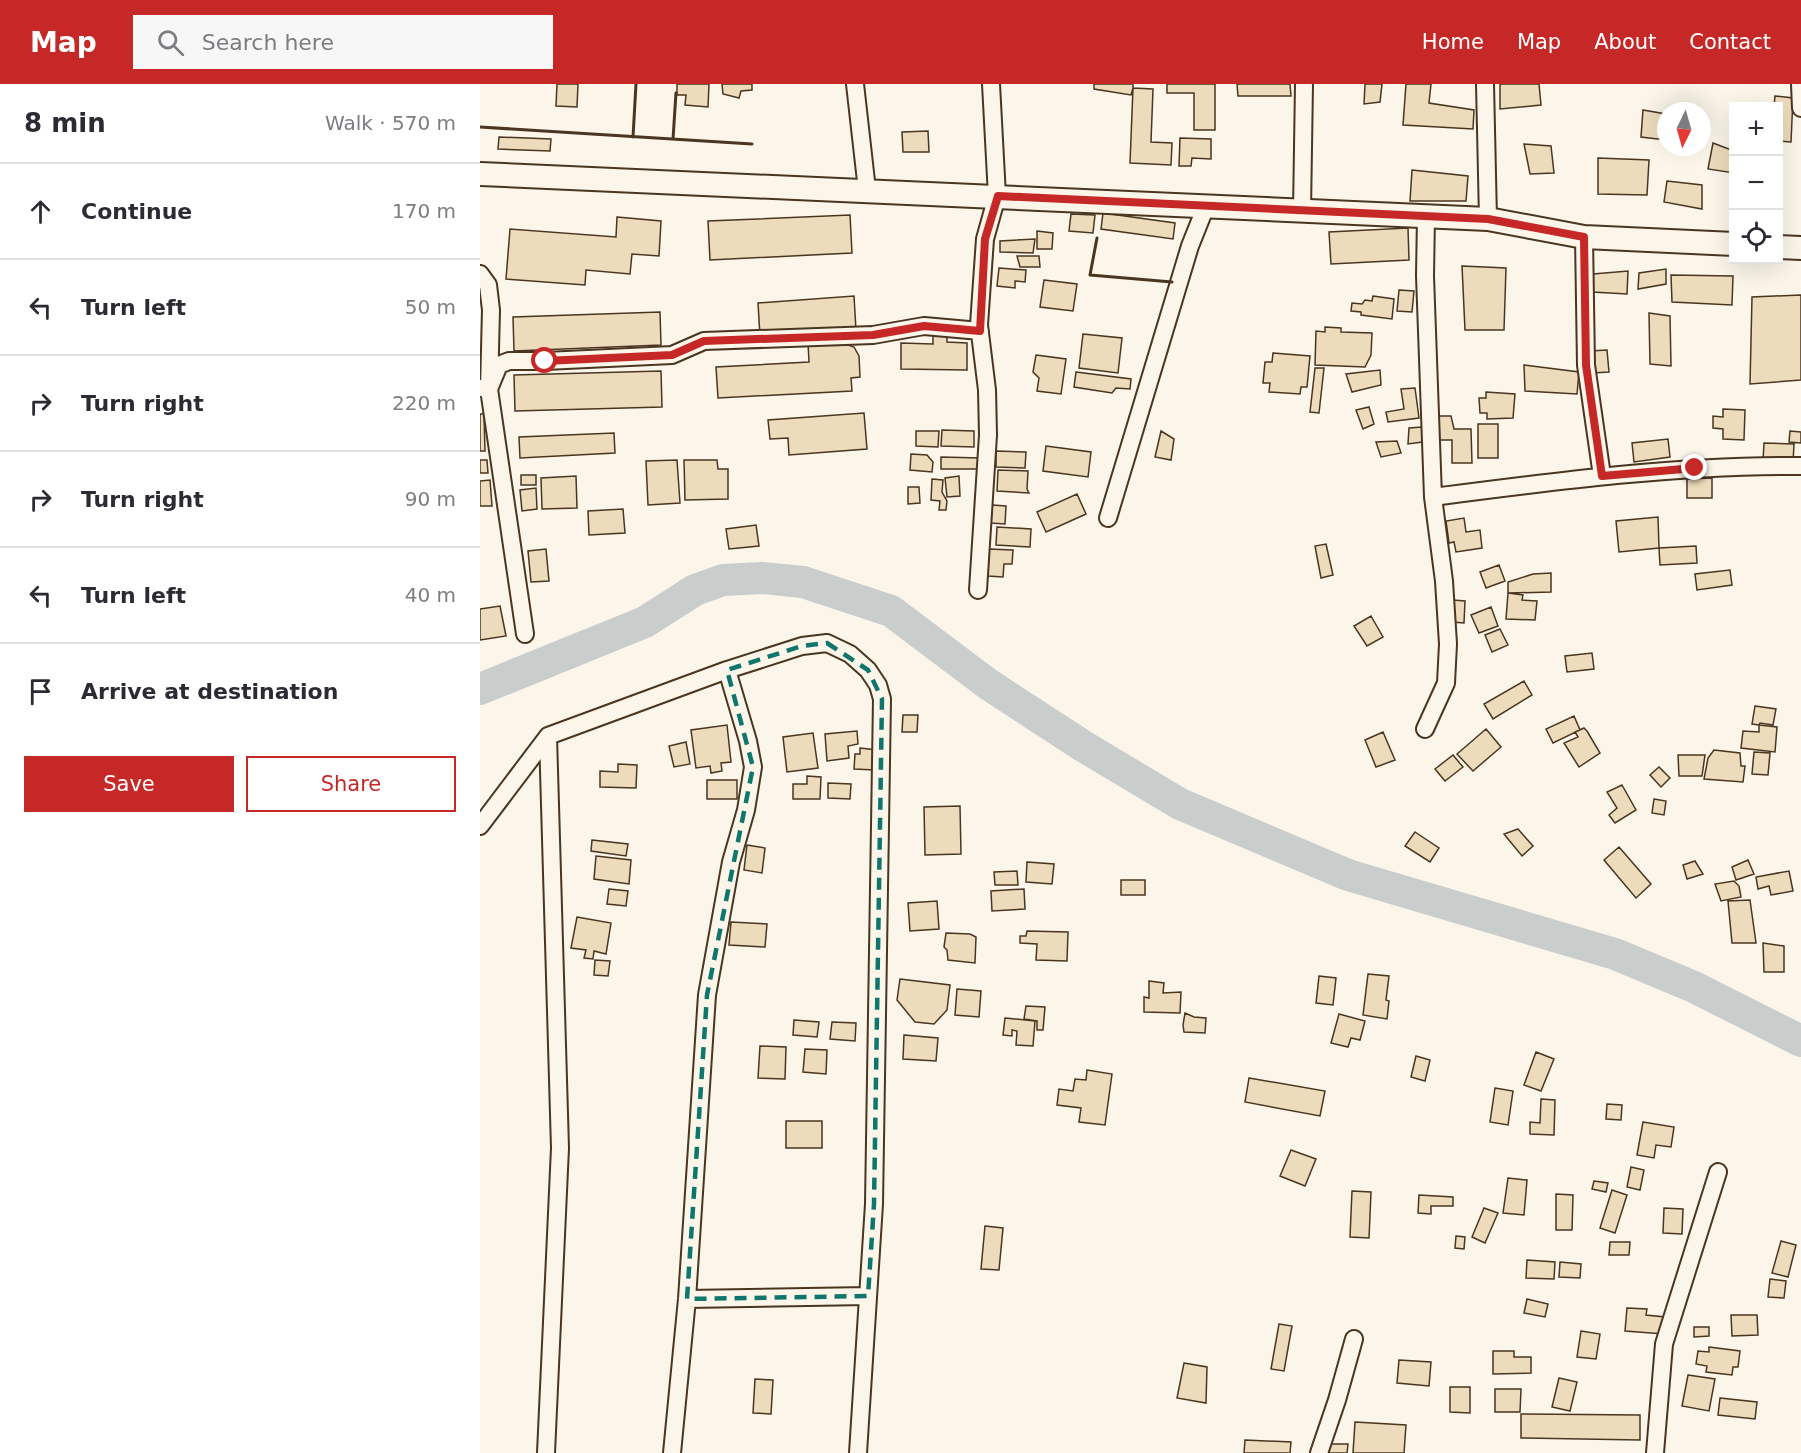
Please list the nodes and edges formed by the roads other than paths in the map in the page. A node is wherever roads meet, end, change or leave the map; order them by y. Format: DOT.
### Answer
graph roads {
  1 [pos="855,84"];
  2 [pos="991,84"];
  3 [pos="1304,84"];
  4 [pos="1485,84"];
  5 [pos="1800,84"];
  6 [pos="1801,108"];
  7 [pos="480,174"];
  8 [pos="867,190"];
  9 [pos="998,196"];
  10 [pos="1206,206"];
  11 [pos="1302,211"];
  12 [pos="1426,216"];
  13 [pos="1488,219"];
  14 [pos="1584,237"];
  15 [pos="1729,244"];
  16 [pos="1783,247"];
  17 [pos="1801,248"];
  18 [pos="480,274"];
  19 [pos="980,331"];
  20 [pos="485,388"];
  21 [pos="1801,466"];
  22 [pos="1602,476"];
  23 [pos="1433,497"];
  24 [pos="1108,518"];
  25 [pos="978,590"];
  26 [pos="525,634"];
  27 [pos="727,670"];
  28 [pos="1425,729"];
  29 [pos="548,736"];
  30 [pos="480,826"];
  31 [pos="1718,1172"];
  32 [pos="868,1296"];
  33 [pos="687,1299"];
  34 [pos="1354,1339"];
  35 [pos="546,1453"];
  36 [pos="672,1453"];
  37 [pos="858,1453"];
  38 [pos="1319,1453"];
  39 [pos="1655,1453"];
  1 -- 8 [label="street"];
  2 -- 9 [label="street"];
  3 -- 11 [label="street"];
  4 -- 13 [label="street"];
  5 -- 6 [label="street"];
  7 -- 8 [label="street"];
  8 -- 9 [label="street"];
  9 -- 10 [label="street"];
  9 -- 19 [label="street"];
  10 -- 11 [label="street"];
  10 -- 24 [label="street"];
  11 -- 12 [label="street"];
  12 -- 13 [label="street"];
  12 -- 23 [label="street"];
  13 -- 14 [label="street"];
  14 -- 15 [label="street"];
  14 -- 22 [label="street"];
  16 -- 17 [label="street"];
  18 -- 20 [label="street"];
  19 -- 20 [label="street"];
  19 -- 25 [label="street"];
  20 -- 26 [label="street"];
  21 -- 22 [label="street"];
  22 -- 23 [label="street"];
  23 -- 28 [label="street"];
  27 -- 29 [label="street"];
  27 -- 32 [label="street"];
  27 -- 33 [label="street"];
  29 -- 30 [label="street"];
  29 -- 35 [label="street"];
  31 -- 39 [label="street"];
  32 -- 33 [label="street"];
  32 -- 37 [label="street"];
  33 -- 36 [label="street"];
  34 -- 38 [label="street"];
}
